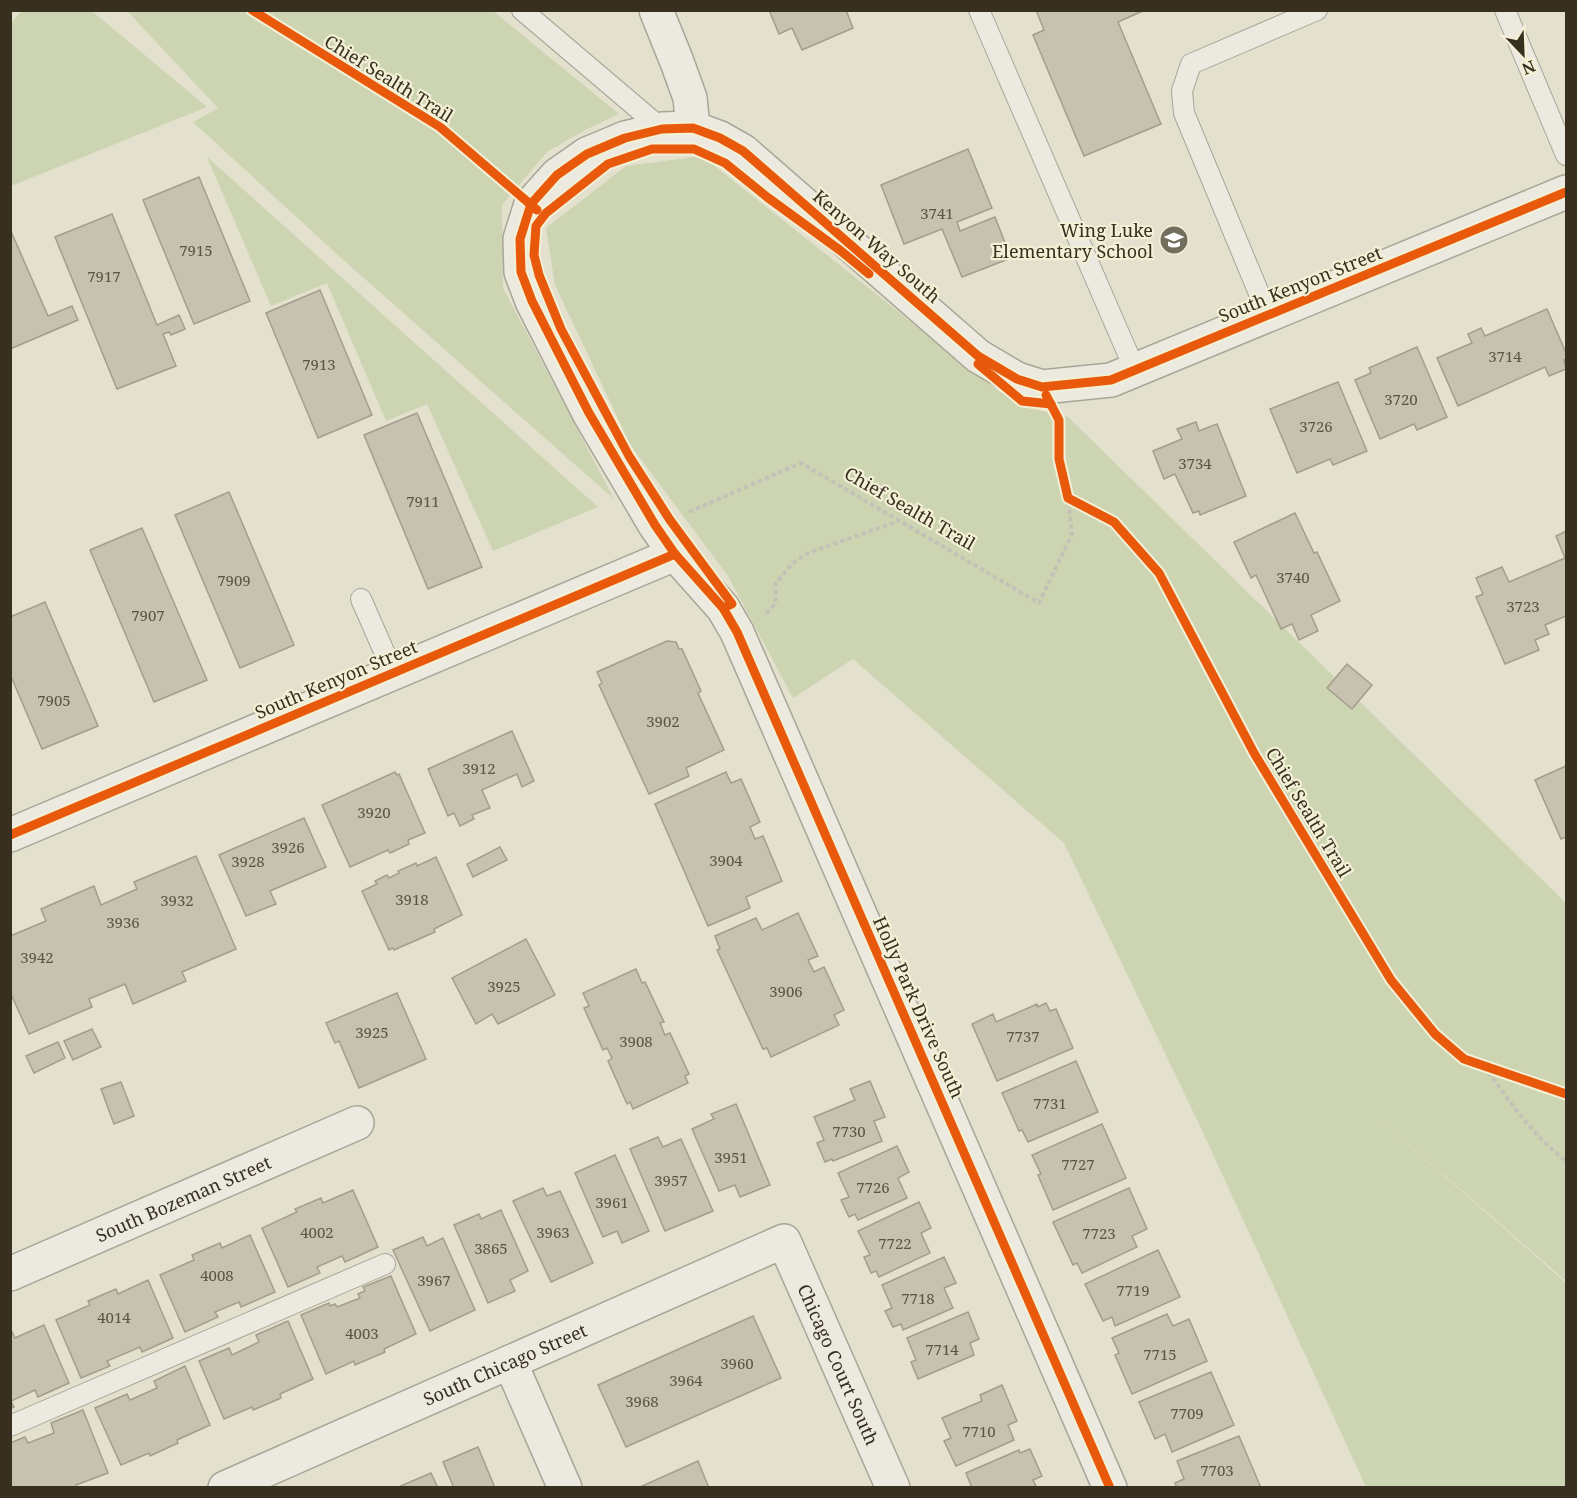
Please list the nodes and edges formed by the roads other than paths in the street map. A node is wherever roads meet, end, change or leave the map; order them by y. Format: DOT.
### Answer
graph roads {
  1 [pos="522,10"];
  2 [pos="656,10"];
  3 [pos="979,10"];
  4 [pos="1317,10"];
  5 [pos="1505,10"];
  6 [pos="677,129"];
  7 [pos="1566,154"];
  8 [pos="1566,192"];
  9 [pos="1268,315"];
  10 [pos="1135,370"];
  11 [pos="1042,387"];
  12 [pos="675,554"];
  13 [pos="361,599"];
  14 [pos="393,672"];
  15 [pos="10,835"];
  16 [pos="357,1123"];
  17 [pos="784,1241"];
  18 [pos="385,1264"];
  19 [pos="10,1274"];
  20 [pos="510,1362"];
  21 [pos="10,1426"];
  22 [pos="225,1488"];
  23 [pos="565,1488"];
  24 [pos="893,1488"];
  25 [pos="1110,1488"];
  1 -- 6 [label="lane"];
  2 -- 6 [label="street"];
  3 -- 10 [label="lane"];
  4 -- 9 [label="lane"];
  5 -- 7 [label="lane"];
  6 -- 11 [label="street, Kenyon Way South"];
  6 -- 12 [label="street, Holly Park Drive South"];
  8 -- 9 [label="street, South Kenyon Street"];
  9 -- 10 [label="street, South Kenyon Street"];
  10 -- 11 [label="street, South Kenyon Street"];
  12 -- 14 [label="street, South Kenyon Street"];
  12 -- 25 [label="street, Holly Park Drive South"];
  13 -- 14 [label="lane"];
  14 -- 15 [label="street, South Kenyon Street"];
  16 -- 19 [label="street, South Bozeman Street"];
  17 -- 20 [label="street, South Chicago Street"];
  17 -- 24 [label="street, Chicago Court South"];
  18 -- 21 [label="lane"];
  20 -- 22 [label="street, South Chicago Street"];
  20 -- 23 [label="street"];
}
